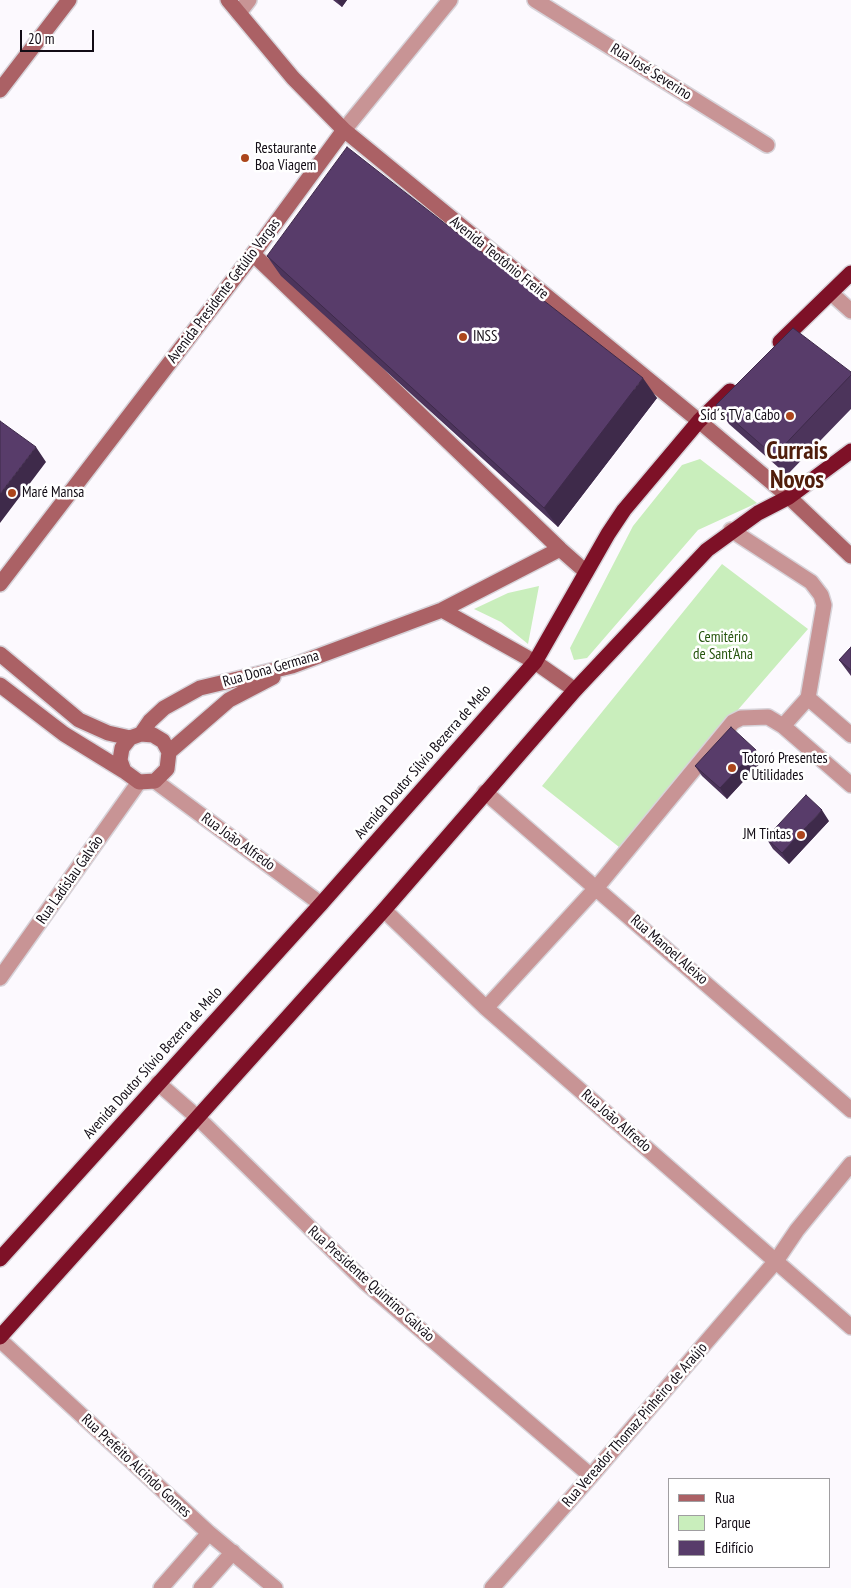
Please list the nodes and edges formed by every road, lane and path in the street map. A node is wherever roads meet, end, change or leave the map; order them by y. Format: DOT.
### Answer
graph roads {
  1 [pos="69,0"];
  2 [pos="228,0"];
  3 [pos="249,0"];
  4 [pos="450,0"];
  5 [pos="535,0"];
  6 [pos="239,13"];
  7 [pos="0,90"];
  8 [pos="344,130"];
  9 [pos="767,145"];
  10 [pos="253,254"];
  11 [pos="851,273"];
  12 [pos="831,293"];
  13 [pos="851,311"];
  14 [pos="768,354"];
  15 [pos="740,380"];
  16 [pos="699,421"];
  17 [pos="851,451"];
  18 [pos="789,497"];
  19 [pos="731,530"];
  20 [pos="560,549"];
  21 [pos="851,556"];
  22 [pos="586,572"];
  23 [pos="0,584"];
  24 [pos="442,610"];
  25 [pos="0,654"];
  26 [pos="534,662"];
  27 [pos="292,666"];
  28 [pos="0,685"];
  29 [pos="575,690"];
  30 [pos="808,698"];
  31 [pos="783,726"];
  32 [pos="851,735"];
  33 [pos="135,736"];
  34 [pos="169,752"];
  35 [pos="124,771"];
  36 [pos="155,781"];
  37 [pos="139,782"];
  38 [pos="851,785"];
  39 [pos="485,792"];
  40 [pos="597,887"];
  41 [pos="321,904"];
  42 [pos="384,910"];
  43 [pos="0,978"];
  44 [pos="486,1008"];
  45 [pos="158,1083"];
  46 [pos="851,1110"];
  47 [pos="197,1117"];
  48 [pos="851,1164"];
  49 [pos="0,1259"];
  50 [pos="776,1261"];
  51 [pos="851,1327"];
  52 [pos="0,1338"];
  53 [pos="592,1476"];
  54 [pos="209,1533"];
  55 [pos="233,1552"];
  56 [pos="161,1588"];
  57 [pos="201,1588"];
  58 [pos="275,1588"];
  59 [pos="492,1588"];
  1 -- 7 [label="main road"];
  2 -- 6 [label="main road, Avenida Teotônio Freire"];
  3 -- 6 [label="street"];
  4 -- 8 [label="street, Avenida Presidente Getúlio Vargas"];
  5 -- 9 [label="street, Rua José Severino"];
  6 -- 8 [label="main road, Avenida Teotônio Freire"];
  8 -- 10 [label="main road, Avenida Presidente Getúlio Vargas"];
  8 -- 16 [label="main road, Avenida Teotônio Freire"];
  10 -- 20 [label="main road"];
  10 -- 23 [label="main road, Avenida Presidente Getúlio Vargas"];
  11 -- 12 [label="highway"];
  12 -- 13 [label="street"];
  12 -- 14 [label="highway"];
  15 -- 16 [label="highway, Avenida Doutor Sílvio Bezerra de Melo"];
  16 -- 18 [label="main road, Avenida Teotônio Freire"];
  16 -- 22 [label="highway, Avenida Doutor Sílvio Bezerra de Melo"];
  17 -- 18 [label="highway"];
  18 -- 19 [label="highway"];
  18 -- 21 [label="main road, Avenida Teotônio Freire"];
  19 -- 29 [label="highway"];
  19 -- 30 [label="street"];
  20 -- 22 [label="main road"];
  20 -- 24 [label="main road, Rua Dona Germana"];
  22 -- 26 [label="highway, Avenida Doutor Sílvio Bezerra de Melo"];
  24 -- 26 [label="main road"];
  24 -- 27 [label="main road, Rua Dona Germana"];
  25 -- 33 [label="main road"];
  26 -- 29 [label="main road"];
  26 -- 41 [label="highway, Avenida Doutor Sílvio Bezerra de Melo"];
  27 -- 33 [label="main road, Rua Dona Germana"];
  27 -- 34 [label="main road"];
  28 -- 35 [label="main road"];
  29 -- 39 [label="highway"];
  30 -- 31 [label="street"];
  30 -- 32 [label="street"];
  31 -- 38 [label="street"];
  31 -- 40 [label="street"];
  33 -- 34 [label="main road"];
  33 -- 35 [label="main road"];
  34 -- 36 [label="main road"];
  35 -- 37 [label="main road"];
  36 -- 37 [label="main road"];
  36 -- 41 [label="street, Rua João Alfredo"];
  37 -- 43 [label="street, Rua Ladislau Galvão"];
  39 -- 40 [label="street, Rua Manoel Aleixo"];
  39 -- 42 [label="highway"];
  40 -- 44 [label="street"];
  40 -- 46 [label="street, Rua Manoel Aleixo"];
  41 -- 45 [label="highway, Avenida Doutor Sílvio Bezerra de Melo"];
  42 -- 44 [label="street, Rua João Alfredo"];
  42 -- 47 [label="highway"];
  44 -- 50 [label="street, Rua João Alfredo"];
  45 -- 47 [label="street, Rua Presidente Quintino Galvão"];
  45 -- 49 [label="highway, Avenida Doutor Sílvio Bezerra de Melo"];
  47 -- 52 [label="highway"];
  47 -- 53 [label="street, Rua Presidente Quintino Galvão"];
  48 -- 50 [label="street, Rua Vereador Thomaz Pinheiro de Araújo"];
  50 -- 51 [label="street, Rua João Alfredo"];
  50 -- 53 [label="street, Rua Vereador Thomaz Pinheiro de Araújo"];
  52 -- 54 [label="street, Rua Prefeito Alcindo Gomes"];
  53 -- 59 [label="street, Rua Vereador Thomaz Pinheiro de Araújo"];
  54 -- 55 [label="street, Rua Prefeito Alcindo Gomes"];
  54 -- 56 [label="street"];
  55 -- 57 [label="street"];
  55 -- 58 [label="street, Rua Prefeito Alcindo Gomes"];
}
